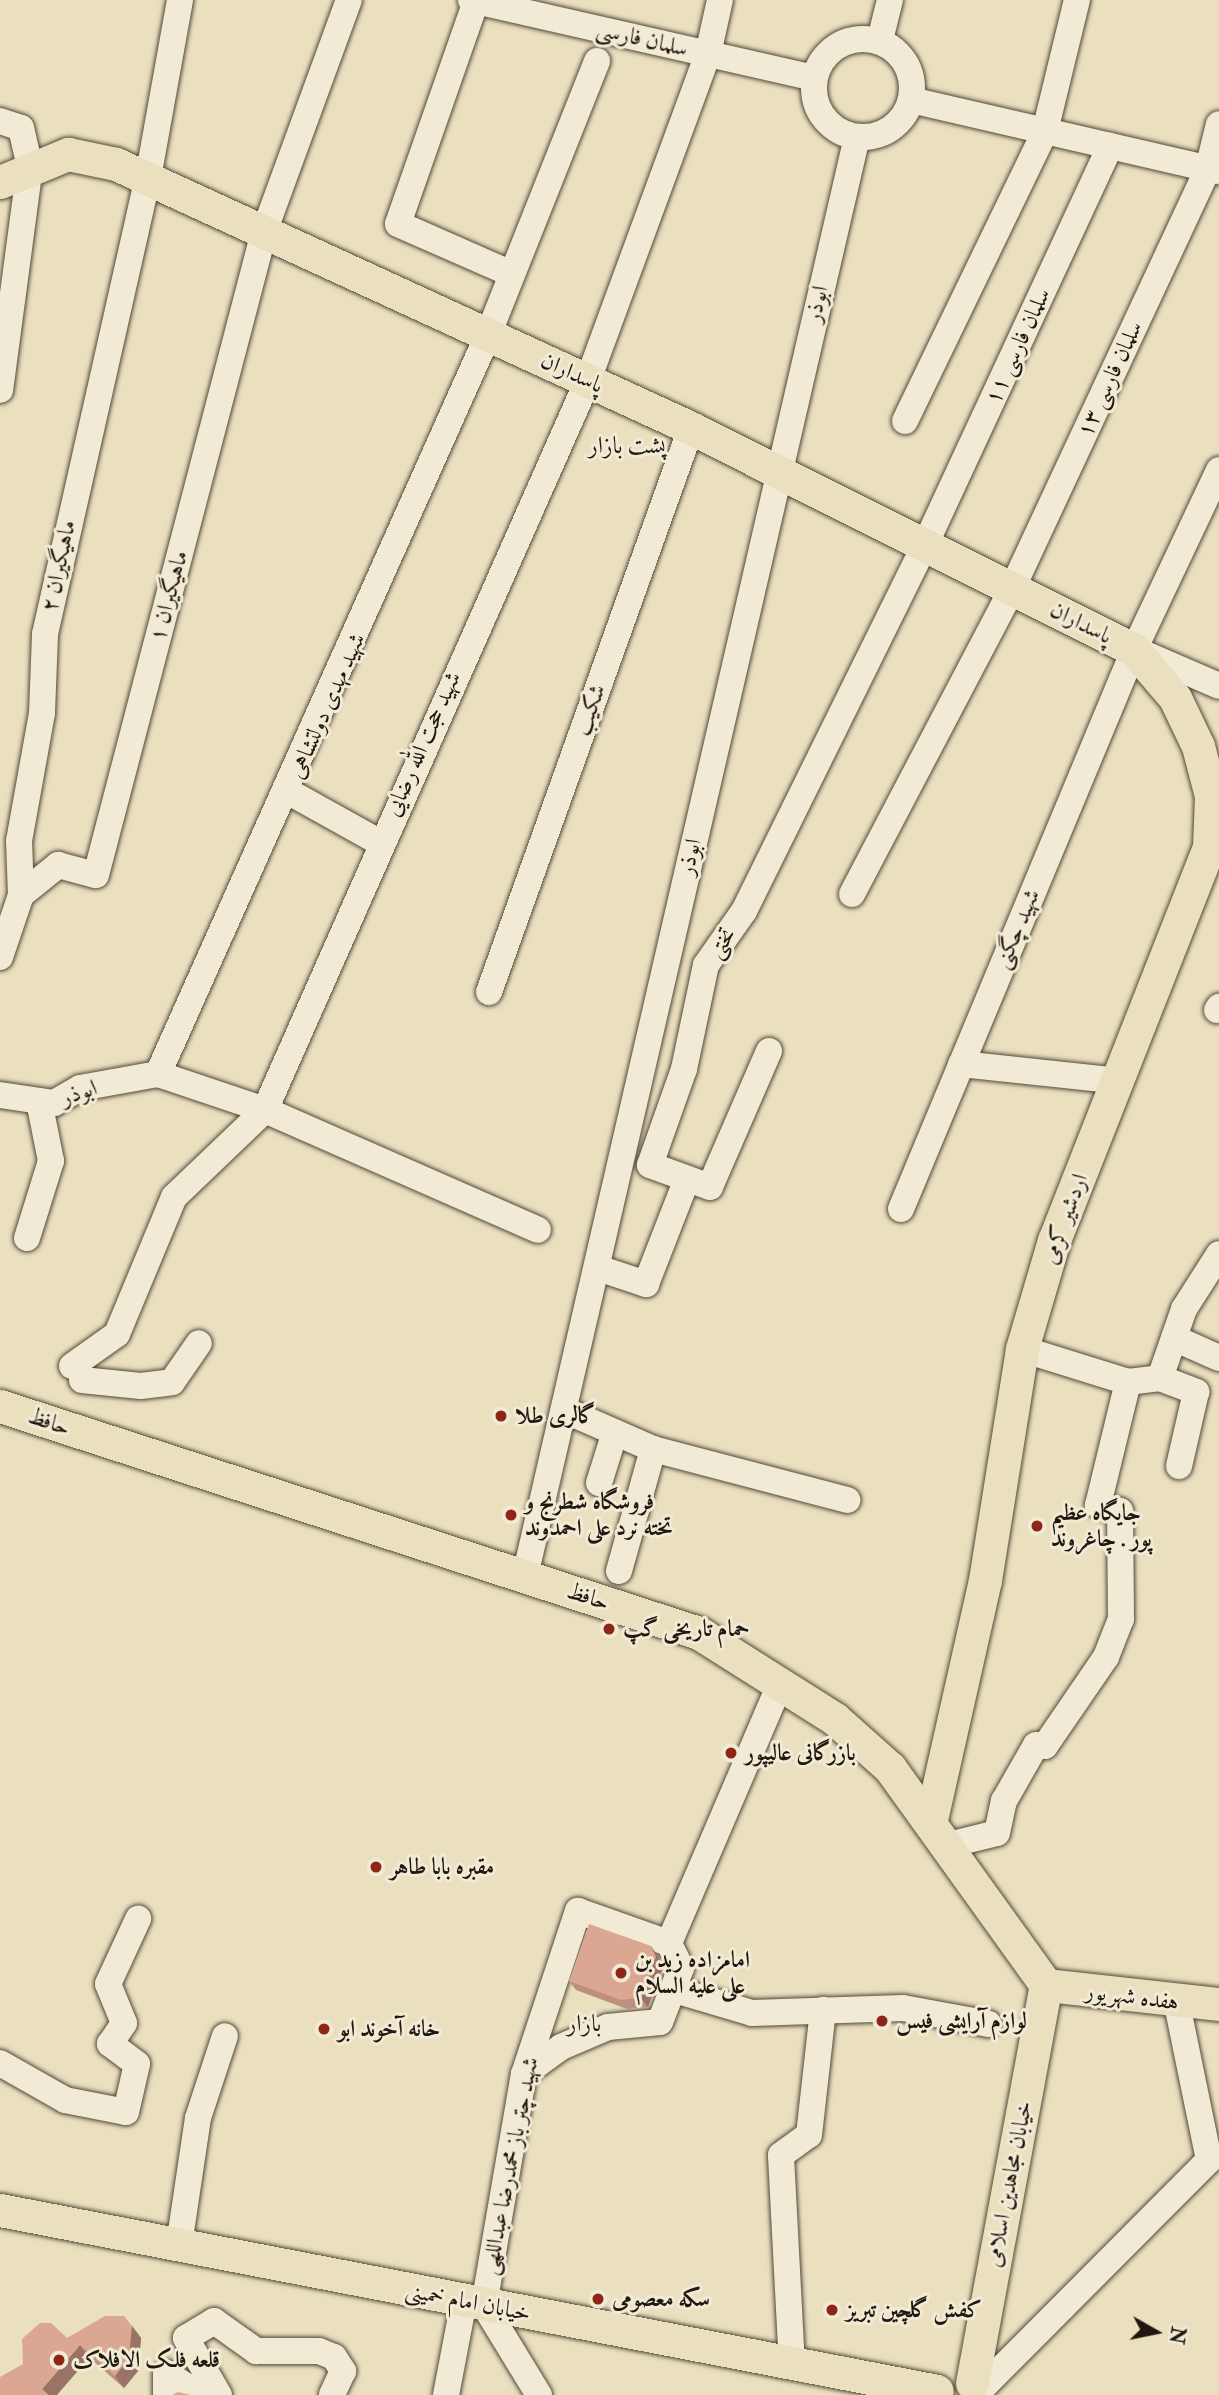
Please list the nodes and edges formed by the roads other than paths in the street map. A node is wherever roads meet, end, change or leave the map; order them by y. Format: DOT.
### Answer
graph roads {
  1 [pos="180,0"];
  2 [pos="349,0"];
  3 [pos="720,0"];
  4 [pos="890,0"];
  5 [pos="1077,0"];
  6 [pos="473,1"];
  7 [pos="540,8"];
  8 [pos="880,40"];
  9 [pos="708,54"];
  10 [pos="597,61"];
  11 [pos="814,78"];
  12 [pos="911,100"];
  13 [pos="0,121"];
  14 [pos="1219,124"];
  15 [pos="1045,131"];
  16 [pos="857,137"];
  17 [pos="1110,146"];
  18 [pos="30,166"];
  19 [pos="1214,170"];
  20 [pos="148,178"];
  21 [pos="0,182"];
  22 [pos="264,232"];
  23 [pos="512,274"];
  24 [pos="488,335"];
  25 [pos="588,380"];
  26 [pos="0,390"];
  27 [pos="905,421"];
  28 [pos="691,428"];
  29 [pos="1219,470"];
  30 [pos="778,471"];
  31 [pos="925,545"];
  32 [pos="1012,589"];
  33 [pos="1134,650"];
  34 [pos="1217,681"];
  35 [pos="289,792"];
  36 [pos="1216,827"];
  37 [pos="379,842"];
  38 [pos="852,894"];
  39 [pos="21,895"];
  40 [pos="0,957"];
  41 [pos="489,992"];
  42 [pos="769,1051"];
  43 [pos="961,1064"];
  44 [pos="158,1074"];
  45 [pos="1119,1081"];
  46 [pos="0,1096"];
  47 [pos="39,1101"];
  48 [pos="265,1110"];
  49 [pos="687,1179"];
  50 [pos="901,1209"];
  51 [pos="538,1230"];
  52 [pos="27,1238"];
  53 [pos="1219,1255"];
  54 [pos="598,1268"];
  55 [pos="1174,1338"];
  56 [pos="199,1343"];
  57 [pos="1022,1349"];
  58 [pos="1219,1358"];
  59 [pos="1160,1378"];
  60 [pos="1128,1382"];
  61 [pos="0,1406"];
  62 [pos="564,1410"];
  63 [pos="615,1432"];
  64 [pos="653,1449"];
  65 [pos="1179,1466"];
  66 [pos="599,1483"];
  67 [pos="847,1500"];
  68 [pos="619,1572"];
  69 [pos="525,1576"];
  70 [pos="781,1682"];
  71 [pos="939,1833"];
  72 [pos="138,1919"];
  73 [pos="668,1943"];
  74 [pos="1046,1985"];
  75 [pos="675,1990"];
  76 [pos="1177,2004"];
  77 [pos="1219,2004"];
  78 [pos="822,2010"];
  79 [pos="989,2024"];
  80 [pos="225,2036"];
  81 [pos="0,2063"];
  82 [pos="524,2074"];
  83 [pos="0,2210"];
  84 [pos="179,2245"];
  85 [pos="474,2303"];
  86 [pos="792,2366"];
  87 [pos="975,2391"];
  88 [pos="937,2393"];
  89 [pos="166,2395"];
  90 [pos="200,2395"];
  91 [pos="219,2395"];
  92 [pos="332,2395"];
  93 [pos="446,2395"];
  94 [pos="539,2395"];
  1 -- 20 [label="street, ماهیگیران ۲"];
  2 -- 22 [label="street"];
  3 -- 9 [label="street, شهید حجت الله رضایی"];
  4 -- 8 [label="street"];
  5 -- 15 [label="street"];
  6 -- 7 [label="street, سلمان فارسی"];
  6 -- 23 [label="street"];
  7 -- 9 [label="street, سلمان فارسی"];
  8 -- 11 [label="street"];
  8 -- 12 [label="street"];
  9 -- 11 [label="street, سلمان فارسی"];
  9 -- 25 [label="street, شهید حجت الله رضایی"];
  10 -- 23 [label="street, شهید مهدی دولتشاهی"];
  11 -- 16 [label="street"];
  12 -- 15 [label="street"];
  12 -- 16 [label="street"];
  13 -- 18 [label="street"];
  14 -- 19 [label="street, سلمان فارسی ۱۳"];
  15 -- 17 [label="street"];
  15 -- 27 [label="street"];
  16 -- 30 [label="street, ابوذر"];
  17 -- 19 [label="street"];
  17 -- 31 [label="street, سلمان فارسی ۱۱"];
  18 -- 20 [label="main road, پاسداران"];
  18 -- 21 [label="main road, پاسداران"];
  18 -- 26 [label="street"];
  19 -- 32 [label="street, سلمان فارسی ۱۳"];
  20 -- 22 [label="main road, پاسداران"];
  20 -- 39 [label="street, ماهیگیران ۲"];
  22 -- 24 [label="main road, پاسداران"];
  22 -- 39 [label="street, ماهیگیران ۱"];
  23 -- 24 [label="street, شهید مهدی دولتشاهی"];
  24 -- 25 [label="main road, پاسداران"];
  24 -- 35 [label="street, شهید مهدی دولتشاهی"];
  25 -- 28 [label="main road, پاسداران"];
  25 -- 37 [label="street, شهید حجت الله رضایی"];
  28 -- 30 [label="main road, پاسداران"];
  28 -- 41 [label="street, شکیب"];
  29 -- 33 [label="street, شهید چگنی"];
  30 -- 31 [label="main road, پاسداران"];
  30 -- 54 [label="street, ابوذر"];
  31 -- 32 [label="main road, پاسداران"];
  31 -- 49 [label="street, تختی"];
  32 -- 33 [label="main road, پاسداران"];
  32 -- 38 [label="street, سلمان فارسی ۱۳"];
  33 -- 34 [label="street"];
  33 -- 36 [label="main road, اردشیر کرمی"];
  33 -- 43 [label="street, شهید چگنی"];
  35 -- 37 [label="street"];
  35 -- 44 [label="street, شهید مهدی دولتشاهی"];
  36 -- 45 [label="main road, اردشیر کرمی"];
  37 -- 48 [label="street, شهید حجت الله رضایی"];
  39 -- 40 [label="street, ماهیگیران ۲"];
  42 -- 49 [label="street, تختی"];
  43 -- 45 [label="street"];
  43 -- 50 [label="street, شهید چگنی"];
  44 -- 47 [label="street, ابوذر"];
  44 -- 48 [label="street"];
  45 -- 57 [label="main road, اردشیر کرمی"];
  46 -- 47 [label="street, ابوذر"];
  47 -- 52 [label="street"];
  48 -- 51 [label="street"];
  48 -- 56 [label="street"];
  49 -- 54 [label="street"];
  53 -- 55 [label="street"];
  54 -- 62 [label="street, ابوذر"];
  55 -- 58 [label="street"];
  55 -- 59 [label="street"];
  57 -- 60 [label="street"];
  57 -- 71 [label="main road, اردشیر کرمی"];
  59 -- 60 [label="street"];
  59 -- 65 [label="street"];
  60 -- 71 [label="street"];
  61 -- 69 [label="main road, حافظ"];
  62 -- 63 [label="street"];
  62 -- 69 [label="street, ابوذر"];
  63 -- 64 [label="street"];
  63 -- 66 [label="street"];
  64 -- 67 [label="street"];
  64 -- 68 [label="street"];
  69 -- 70 [label="main road, حافظ"];
  70 -- 71 [label="main road, حافظ"];
  70 -- 73 [label="street"];
  71 -- 74 [label="main road, حافظ"];
  72 -- 81 [label="street"];
  73 -- 75 [label="street"];
  73 -- 82 [label="street, شهید چتر باز محمدرضا عبداللهی"];
  74 -- 76 [label="main road, هفده شهریور"];
  74 -- 87 [label="main road, خیابان مجاهدین اسلامی"];
  75 -- 78 [label="street"];
  75 -- 82 [label="street"];
  76 -- 77 [label="main road, هفده شهریور"];
  76 -- 87 [label="street"];
  78 -- 79 [label="street"];
  78 -- 86 [label="street"];
  80 -- 84 [label="street"];
  82 -- 85 [label="street, شهید چتر باز محمدرضا عبداللهی"];
  83 -- 84 [label="main road, خیابان امام خمینی"];
  84 -- 85 [label="main road, خیابان امام خمینی"];
  85 -- 86 [label="main road, خیابان امام خمینی"];
  85 -- 93 [label="street, شهید چتر باز محمدرضا عبداللهی"];
  85 -- 94 [label="street"];
  86 -- 88 [label="main road, خیابان امام خمینی"];
  87 -- 88 [label="main road"];
  89 -- 90 [label="street"];
  91 -- 92 [label="street"];
}
